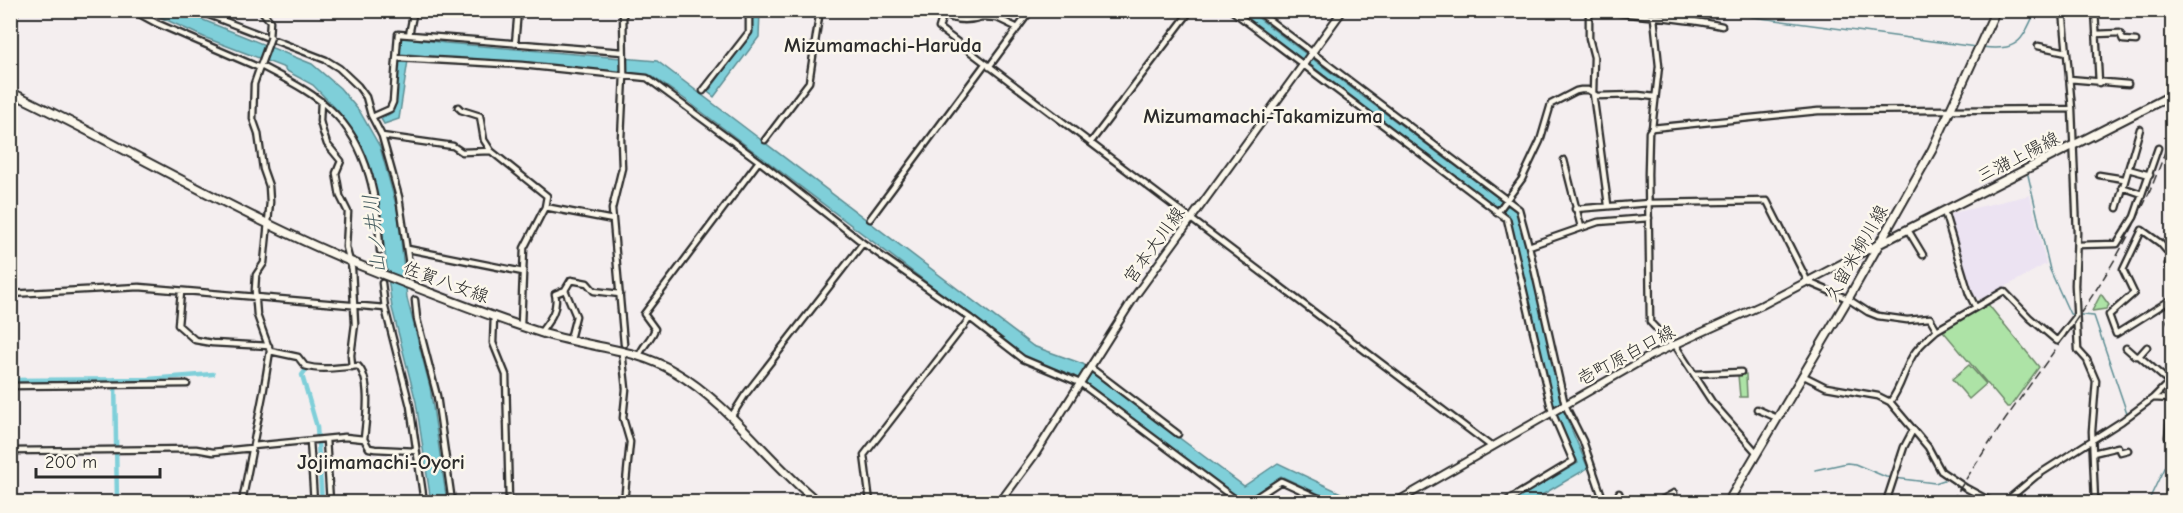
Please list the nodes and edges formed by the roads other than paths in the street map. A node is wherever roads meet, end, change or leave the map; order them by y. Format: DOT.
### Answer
graph roads {
  1 [pos="17,10"];
  2 [pos="132,10"];
  3 [pos="196,10"];
  4 [pos="261,10"];
  5 [pos="414,10"];
  6 [pos="518,10"];
  7 [pos="623,10"];
  8 [pos="749,10"];
  9 [pos="820,10"];
  10 [pos="938,10"];
  11 [pos="983,10"];
  12 [pos="1031,10"];
  13 [pos="1191,10"];
  14 [pos="1232,10"];
  15 [pos="1256,10"];
  16 [pos="1343,10"];
  17 [pos="1589,10"];
  18 [pos="1600,10"];
  19 [pos="1996,10"];
  20 [pos="2063,10"];
  21 [pos="2095,10"];
  22 [pos="1644,13"];
  23 [pos="943,15"];
  24 [pos="982,17"];
  25 [pos="1654,18"];
  26 [pos="10,20"];
  27 [pos="1722,26"];
  28 [pos="1018,28"];
  29 [pos="2096,34"];
  30 [pos="409,35"];
  31 [pos="270,38"];
  32 [pos="2136,40"];
  33 [pos="515,44"];
  34 [pos="2038,46"];
  35 [pos="623,52"];
  36 [pos="2067,52"];
  37 [pos="1311,55"];
  38 [pos="398,58"];
  39 [pos="987,65"];
  40 [pos="1303,65"];
  41 [pos="261,66"];
  42 [pos="624,75"];
  43 [pos="2069,79"];
  44 [pos="2099,82"];
  45 [pos="2128,84"];
  46 [pos="703,91"];
  47 [pos="10,92"];
  48 [pos="1593,93"];
  49 [pos="2172,95"];
  50 [pos="1655,98"];
  51 [pos="321,102"];
  52 [pos="458,107"];
  53 [pos="1952,109"];
  54 [pos="2072,109"];
  55 [pos="372,117"];
  56 [pos="1652,128"];
  57 [pos="2140,129"];
  58 [pos="381,134"];
  59 [pos="765,140"];
  60 [pos="1091,142"];
  61 [pos="2073,146"];
  62 [pos="2158,148"];
  63 [pos="491,151"];
  64 [pos="1564,160"];
  65 [pos="759,161"];
  66 [pos="2128,168"];
  67 [pos="2098,175"];
  68 [pos="2150,175"];
  69 [pos="2124,179"];
  70 [pos="2122,187"];
  71 [pos="2142,194"];
  72 [pos="1507,199"];
  73 [pos="1649,203"];
  74 [pos="1608,205"];
  75 [pos="544,207"];
  76 [pos="2117,208"];
  77 [pos="1575,209"];
  78 [pos="1944,210"];
  79 [pos="1497,213"];
  80 [pos="1649,218"];
  81 [pos="870,219"];
  82 [pos="1191,219"];
  83 [pos="613,220"];
  84 [pos="268,224"];
  85 [pos="1581,227"];
  86 [pos="1908,230"];
  87 [pos="863,243"];
  88 [pos="2077,245"];
  89 [pos="1529,246"];
  90 [pos="1877,246"];
  91 [pos="408,249"];
  92 [pos="380,251"];
  93 [pos="1923,255"];
  94 [pos="2172,259"];
  95 [pos="350,261"];
  96 [pos="2172,271"];
  97 [pos="523,272"];
  98 [pos="411,281"];
  99 [pos="1808,282"];
  100 [pos="382,283"];
  101 [pos="565,290"];
  102 [pos="181,292"];
  103 [pos="10,294"];
  104 [pos="620,294"];
  105 [pos="256,296"];
  106 [pos="1848,299"];
  107 [pos="2172,299"];
  108 [pos="415,300"];
  109 [pos="353,305"];
  110 [pos="1975,306"];
  111 [pos="385,308"];
  112 [pos="494,315"];
  113 [pos="2076,317"];
  114 [pos="970,318"];
  115 [pos="521,326"];
  116 [pos="1937,330"];
  117 [pos="540,333"];
  118 [pos="570,339"];
  119 [pos="1675,345"];
  120 [pos="2147,346"];
  121 [pos="623,347"];
  122 [pos="269,348"];
  123 [pos="2126,348"];
  124 [pos="639,356"];
  125 [pos="2139,356"];
  126 [pos="352,367"];
  127 [pos="1090,369"];
  128 [pos="1741,372"];
  129 [pos="1694,374"];
  130 [pos="1802,375"];
  131 [pos="2170,381"];
  132 [pos="1081,382"];
  133 [pos="187,384"];
  134 [pos="10,386"];
  135 [pos="2153,398"];
  136 [pos="2172,399"];
  137 [pos="1890,402"];
  138 [pos="1564,405"];
  139 [pos="1757,409"];
  140 [pos="1553,411"];
  141 [pos="1777,417"];
  142 [pos="730,418"];
  143 [pos="1913,430"];
  144 [pos="1178,434"];
  145 [pos="2172,438"];
  146 [pos="364,439"];
  147 [pos="2093,439"];
  148 [pos="324,440"];
  149 [pos="311,441"];
  150 [pos="252,447"];
  151 [pos="1492,447"];
  152 [pos="2128,450"];
  153 [pos="10,452"];
  154 [pos="416,452"];
  155 [pos="1757,453"];
  156 [pos="2093,453"];
  157 [pos="1619,493"];
  158 [pos="1674,493"];
  159 [pos="242,502"];
  160 [pos="314,502"];
  161 [pos="330,502"];
  162 [pos="424,502"];
  163 [pos="452,502"];
  164 [pos="508,502"];
  165 [pos="624,502"];
  166 [pos="818,502"];
  167 [pos="870,502"];
  168 [pos="999,502"];
  169 [pos="1239,502"];
  170 [pos="1249,502"];
  171 [pos="1328,502"];
  172 [pos="1396,502"];
  173 [pos="1505,502"];
  174 [pos="1604,502"];
  175 [pos="1622,502"];
  176 [pos="1658,502"];
  177 [pos="1728,502"];
  178 [pos="1886,502"];
  179 [pos="1992,502"];
  180 [pos="2005,502"];
  181 [pos="2095,502"];
  1 -- 26 [label="street"];
  2 -- 41 [label="street"];
  3 -- 31 [label="street"];
  4 -- 31 [label="street"];
  5 -- 30 [label="street"];
  6 -- 33 [label="street"];
  7 -- 35 [label="street"];
  8 -- 46 [label="street"];
  9 -- 59 [label="street"];
  10 -- 23 [label="street"];
  11 -- 24 [label="street"];
  12 -- 28 [label="street"];
  13 -- 60 [label="street"];
  14 -- 40 [label="street"];
  15 -- 37 [label="street"];
  16 -- 37 [label="main road, 宮本大川線"];
  17 -- 48 [label="street"];
  18 -- 22 [label="street"];
  19 -- 53 [label="main road, 久留米柳川線"];
  20 -- 36 [label="street"];
  21 -- 29 [label="street"];
  22 -- 25 [label="street"];
  23 -- 24 [label="street"];
  23 -- 39 [label="street"];
  24 -- 28 [label="street"];
  25 -- 27 [label="street"];
  25 -- 50 [label="street"];
  28 -- 39 [label="street"];
  29 -- 32 [label="street"];
  29 -- 44 [label="street"];
  30 -- 33 [label="street"];
  30 -- 38 [label="street"];
  31 -- 41 [label="street, bridge"];
  31 -- 55 [label="street"];
  33 -- 35 [label="street"];
  34 -- 36 [label="street"];
  35 -- 42 [label="street"];
  36 -- 43 [label="street"];
  37 -- 40 [label="main road, 宮本大川線"];
  37 -- 72 [label="street"];
  38 -- 42 [label="street"];
  38 -- 55 [label="street"];
  39 -- 60 [label="street"];
  39 -- 81 [label="street"];
  40 -- 79 [label="street"];
  40 -- 82 [label="main road, 宮本大川線"];
  41 -- 51 [label="street"];
  41 -- 84 [label="street"];
  42 -- 65 [label="street"];
  42 -- 83 [label="street"];
  43 -- 44 [label="street"];
  43 -- 54 [label="street"];
  44 -- 45 [label="street"];
  47 -- 84 [label="main road, 佐賀八女線"];
  48 -- 50 [label="street"];
  48 -- 72 [label="street"];
  48 -- 74 [label="street"];
  49 -- 61 [label="main road, 三潴上陽線"];
  50 -- 56 [label="street"];
  51 -- 92 [label="street"];
  51 -- 95 [label="street"];
  52 -- 63 [label="street"];
  53 -- 54 [label="street"];
  53 -- 56 [label="street"];
  53 -- 90 [label="main road, 久留米柳川線"];
  54 -- 61 [label="street"];
  55 -- 58 [label="street"];
  56 -- 73 [label="street"];
  57 -- 66 [label="street"];
  58 -- 63 [label="street"];
  58 -- 91 [label="street"];
  60 -- 82 [label="street"];
  61 -- 78 [label="main road, 三潴上陽線"];
  61 -- 88 [label="street"];
  62 -- 68 [label="street"];
  63 -- 75 [label="street"];
  64 -- 77 [label="street"];
  65 -- 87 [label="street"];
  65 -- 124 [label="street"];
  66 -- 68 [label="street"];
  66 -- 69 [label="street"];
  67 -- 69 [label="street"];
  68 -- 71 [label="street"];
  69 -- 70 [label="street"];
  70 -- 71 [label="street"];
  70 -- 76 [label="street"];
  71 -- 88 [label="street"];
  72 -- 79 [label="street"];
  72 -- 89 [label="street"];
  73 -- 74 [label="street"];
  73 -- 80 [label="street"];
  73 -- 99 [label="street"];
  74 -- 77 [label="street"];
  75 -- 83 [label="street"];
  75 -- 97 [label="street"];
  77 -- 85 [label="street"];
  78 -- 86 [label="main road, 三潴上陽線"];
  78 -- 110 [label="street"];
  79 -- 140 [label="street"];
  80 -- 85 [label="street"];
  80 -- 119 [label="street"];
  82 -- 127 [label="main road, 宮本大川線"];
  82 -- 151 [label="street"];
  83 -- 104 [label="street"];
  84 -- 95 [label="main road, 佐賀八女線"];
  84 -- 105 [label="street"];
  85 -- 89 [label="street"];
  86 -- 90 [label="main road, 三潴上陽線"];
  86 -- 93 [label="street"];
  87 -- 114 [label="street"];
  87 -- 142 [label="street"];
  88 -- 113 [label="street"];
  89 -- 138 [label="street"];
  90 -- 99 [label="main road, 壱町原白口線"];
  90 -- 106 [label="main road, 久留米柳川線"];
  91 -- 97 [label="street"];
  91 -- 98 [label="street"];
  94 -- 96 [label="street"];
  94 -- 107 [label="street"];
  95 -- 98 [label="main road, 佐賀八女線"];
  95 -- 109 [label="street"];
  97 -- 115 [label="street"];
  98 -- 112 [label="main road, 佐賀八女線"];
  99 -- 106 [label="street"];
  99 -- 119 [label="main road, 壱町原白口線"];
  100 -- 111 [label="street"];
  101 -- 104 [label="street"];
  101 -- 117 [label="street"];
  101 -- 118 [label="street"];
  102 -- 103 [label="street"];
  102 -- 105 [label="street"];
  102 -- 122 [label="street"];
  104 -- 121 [label="street"];
  105 -- 109 [label="street"];
  105 -- 122 [label="street"];
  106 -- 116 [label="street"];
  106 -- 130 [label="main road, 久留米柳川線"];
  108 -- 163 [label="street"];
  109 -- 111 [label="street"];
  109 -- 126 [label="street"];
  110 -- 113 [label="street"];
  110 -- 116 [label="street"];
  111 -- 154 [label="street"];
  112 -- 115 [label="main road, 佐賀八女線"];
  112 -- 164 [label="street"];
  113 -- 147 [label="street"];
  114 -- 132 [label="street"];
  114 -- 167 [label="street"];
  115 -- 117 [label="main road, 佐賀八女線"];
  116 -- 137 [label="street"];
  117 -- 118 [label="main road, 佐賀八女線"];
  118 -- 121 [label="main road, 佐賀八女線"];
  119 -- 129 [label="street"];
  119 -- 138 [label="main road, 壱町原白口線"];
  120 -- 125 [label="street"];
  121 -- 124 [label="main road, 佐賀八女線"];
  121 -- 165 [label="street"];
  122 -- 126 [label="street"];
  122 -- 150 [label="street"];
  123 -- 125 [label="street"];
  124 -- 142 [label="main road, 佐賀八女線"];
  125 -- 131 [label="street"];
  126 -- 146 [label="street"];
  127 -- 132 [label="main road, 宮本大川線"];
  127 -- 144 [label="street"];
  128 -- 129 [label="street"];
  129 -- 155 [label="street"];
  130 -- 137 [label="street"];
  130 -- 141 [label="main road, 久留米柳川線"];
  131 -- 135 [label="street"];
  132 -- 168 [label="main road, 宮本大川線"];
  132 -- 169 [label="street"];
  133 -- 134 [label="street"];
  135 -- 136 [label="street"];
  135 -- 147 [label="street"];
  136 -- 145 [label="street"];
  137 -- 143 [label="street"];
  138 -- 140 [label="main road, 壱町原白口線"];
  138 -- 174 [label="street"];
  139 -- 141 [label="street"];
  140 -- 151 [label="main road, 壱町原白口線"];
  140 -- 173 [label="street"];
  141 -- 155 [label="main road, 久留米柳川線"];
  142 -- 166 [label="main road, 佐賀八女線"];
  143 -- 178 [label="street"];
  143 -- 179 [label="street"];
  146 -- 148 [label="street"];
  146 -- 154 [label="street"];
  147 -- 156 [label="street"];
  147 -- 180 [label="street"];
  148 -- 149 [label="street"];
  148 -- 161 [label="street"];
  149 -- 150 [label="street"];
  149 -- 160 [label="street"];
  150 -- 153 [label="street"];
  150 -- 159 [label="street"];
  151 -- 172 [label="main road, 壱町原白口線"];
  152 -- 156 [label="street"];
  154 -- 162 [label="street"];
  155 -- 177 [label="main road, 久留米柳川線"];
  156 -- 181 [label="street"];
  157 -- 175 [label="street"];
  158 -- 176 [label="street"];
  170 -- 171 [label="street"];
}
